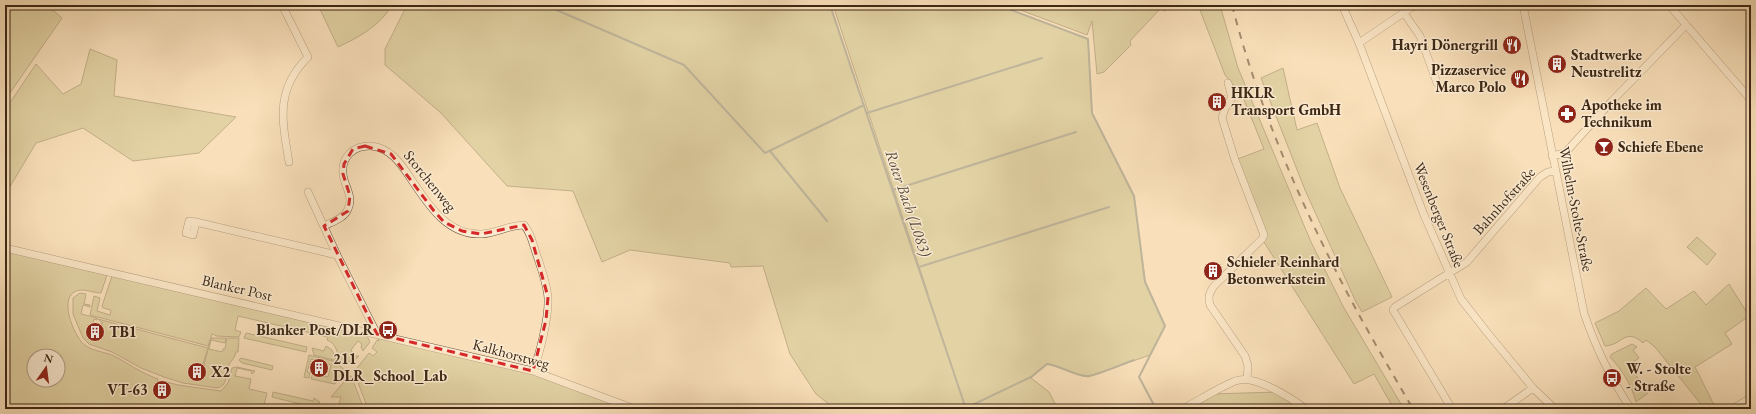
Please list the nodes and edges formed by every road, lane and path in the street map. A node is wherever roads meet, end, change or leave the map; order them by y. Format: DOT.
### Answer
graph roads {
  1 [pos="282,5"];
  2 [pos="1342,5"];
  3 [pos="1415,5"];
  4 [pos="1523,5"];
  5 [pos="1669,5"];
  6 [pos="1404,13"];
  7 [pos="1686,25"];
  8 [pos="1359,43"];
  9 [pos="1228,83"];
  10 [pos="1436,83"];
  11 [pos="1751,100"];
  12 [pos="1552,156"];
  13 [pos="288,162"];
  14 [pos="1555,171"];
  15 [pos="308,192"];
  16 [pos="196,222"];
  17 [pos="324,226"];
  18 [pos="5,248"];
  19 [pos="337,255"];
  20 [pos="1449,275"];
  21 [pos="377,334"];
  22 [pos="533,371"];
  23 [pos="1248,379"];
  24 [pos="1533,388"];
  25 [pos="1751,398"];
  26 [pos="635,409"];
  27 [pos="1180,409"];
  28 [pos="1306,409"];
  29 [pos="1452,409"];
  30 [pos="1503,409"];
  31 [pos="1555,409"];
  32 [pos="1631,409"];
  33 [pos="1732,409"];
  1 -- 13 [label="street"];
  2 -- 8 [label="street, Wesenberger Straße"];
  3 -- 6 [label="street"];
  4 -- 12 [label="street, Wilhelm-Stolte-Straße"];
  5 -- 7 [label="street"];
  6 -- 8 [label="street"];
  6 -- 10 [label="street"];
  7 -- 11 [label="street"];
  7 -- 12 [label="street"];
  8 -- 20 [label="street, Wesenberger Straße"];
  9 -- 23 [label="street"];
  12 -- 14 [label="street, Wilhelm-Stolte-Straße"];
  14 -- 20 [label="street, Bahnhofstraße"];
  14 -- 32 [label="street, Wilhelm-Stolte-Straße"];
  15 -- 17 [label="street"];
  16 -- 19 [label="street"];
  17 -- 19 [label="street"];
  17 -- 22 [label="street, Storchenweg"];
  18 -- 21 [label="street, Blanker Post"];
  19 -- 21 [label="street"];
  20 -- 24 [label="street, Wesenberger Straße"];
  20 -- 29 [label="street, Bahnhofstraße"];
  21 -- 22 [label="street, Kalkhorstweg"];
  22 -- 26 [label="street, Kalkhorstweg"];
  23 -- 27 [label="street"];
  23 -- 28 [label="street"];
  24 -- 30 [label="street"];
  24 -- 31 [label="street, Wesenberger Straße"];
  25 -- 33 [label="street"];
}
